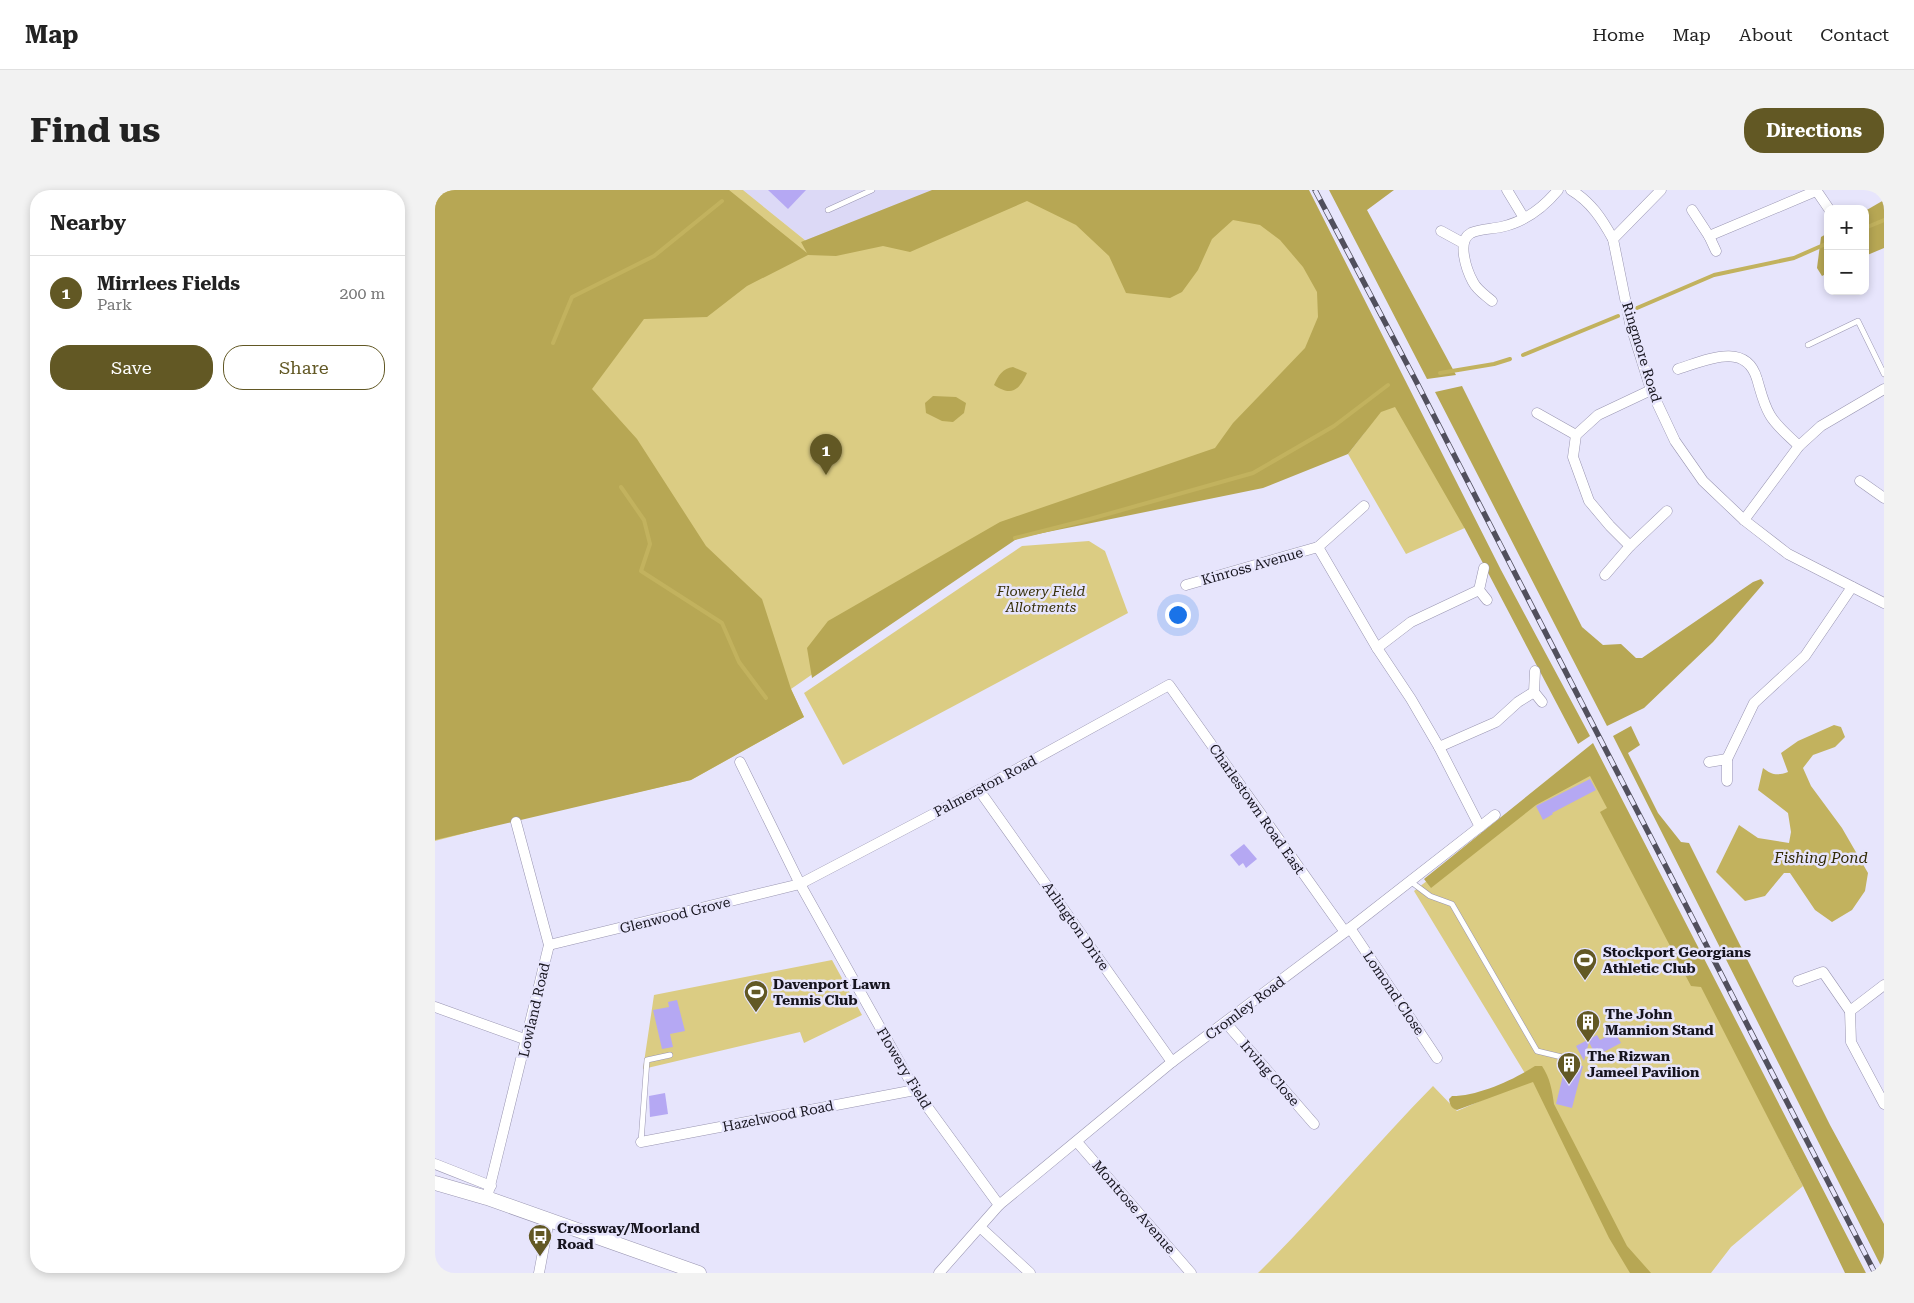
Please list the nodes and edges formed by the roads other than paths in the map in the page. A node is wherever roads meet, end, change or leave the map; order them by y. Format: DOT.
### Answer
graph roads {
  1 [pos="871,190"];
  2 [pos="1507,190"];
  3 [pos="1558,190"];
  4 [pos="1571,190"];
  5 [pos="1661,190"];
  6 [pos="1816,190"];
  7 [pos="1826,205"];
  8 [pos="828,210"];
  9 [pos="1692,210"];
  10 [pos="1524,218"];
  11 [pos="1441,231"];
  12 [pos="1709,236"];
  13 [pos="1613,239"];
  14 [pos="1463,243"];
  15 [pos="1716,251"];
  16 [pos="1492,301"];
  17 [pos="1808,345"];
  18 [pos="1678,369"];
  19 [pos="1884,374"];
  20 [pos="1884,389"];
  21 [pos="1651,390"];
  22 [pos="1537,413"];
  23 [pos="1576,435"];
  24 [pos="1799,446"];
  25 [pos="1860,481"];
  26 [pos="1884,498"];
  27 [pos="1364,506"];
  28 [pos="1667,511"];
  29 [pos="1745,520"];
  30 [pos="1631,546"];
  31 [pos="1318,547"];
  32 [pos="1483,568"];
  33 [pos="1605,575"];
  34 [pos="1186,585"];
  35 [pos="1852,587"];
  36 [pos="1479,590"];
  37 [pos="1487,600"];
  38 [pos="1884,603"];
  39 [pos="1377,648"];
  40 [pos="1535,671"];
  41 [pos="1169,685"];
  42 [pos="1534,692"];
  43 [pos="1543,702"];
  44 [pos="1439,747"];
  45 [pos="1727,759"];
  46 [pos="740,762"];
  47 [pos="1709,762"];
  48 [pos="1727,781"];
  49 [pos="979,790"];
  50 [pos="1495,815"];
  51 [pos="516,822"];
  52 [pos="1480,827"];
  53 [pos="1410,881"];
  54 [pos="800,884"];
  55 [pos="1348,930"];
  56 [pos="549,945"];
  57 [pos="1798,981"];
  58 [pos="1884,985"];
  59 [pos="435,1008"];
  60 [pos="1850,1012"];
  61 [pos="1226,1023"];
  62 [pos="527,1040"];
  63 [pos="669,1055"];
  64 [pos="1437,1058"];
  65 [pos="1570,1059"];
  66 [pos="1172,1062"];
  67 [pos="915,1090"];
  68 [pos="1884,1104"];
  69 [pos="1314,1124"];
  70 [pos="641,1142"];
  71 [pos="1077,1142"];
  72 [pos="435,1164"];
  73 [pos="435,1183"];
  74 [pos="489,1192"];
  75 [pos="999,1205"];
  76 [pos="549,1220"];
  77 [pos="980,1228"];
  78 [pos="539,1273"];
  79 [pos="699,1273"];
  80 [pos="939,1273"];
  81 [pos="1030,1273"];
  82 [pos="1191,1273"];
  1 -- 8 [label="lane"];
  2 -- 10 [label="street"];
  3 -- 10 [label="street"];
  4 -- 13 [label="street, Ringmore Road"];
  5 -- 13 [label="street"];
  6 -- 7 [label="street"];
  6 -- 12 [label="street"];
  9 -- 12 [label="street"];
  10 -- 14 [label="street"];
  11 -- 14 [label="street"];
  12 -- 15 [label="street"];
  13 -- 21 [label="street, Ringmore Road"];
  14 -- 16 [label="street"];
  17 -- 19 [label="lane"];
  18 -- 24 [label="street"];
  20 -- 24 [label="street"];
  21 -- 23 [label="street"];
  21 -- 29 [label="street, Ringmore Road"];
  22 -- 23 [label="street"];
  23 -- 30 [label="street"];
  24 -- 29 [label="street"];
  25 -- 26 [label="street"];
  27 -- 31 [label="street, Kinross Avenue"];
  28 -- 30 [label="street"];
  29 -- 35 [label="street, Ringmore Road"];
  30 -- 33 [label="street"];
  31 -- 34 [label="street, Kinross Avenue"];
  31 -- 39 [label="street, Kinross Avenue"];
  32 -- 36 [label="street"];
  35 -- 38 [label="street, Ringmore Road"];
  35 -- 45 [label="street"];
  36 -- 37 [label="street"];
  36 -- 39 [label="street"];
  39 -- 44 [label="street, Kinross Avenue"];
  40 -- 42 [label="street"];
  41 -- 49 [label="street, Palmerston Road"];
  41 -- 55 [label="street, Charlestown Road East"];
  42 -- 43 [label="street"];
  42 -- 44 [label="street"];
  44 -- 52 [label="street, Kinross Avenue"];
  45 -- 47 [label="street"];
  45 -- 48 [label="street"];
  46 -- 54 [label="street, Flowery Field"];
  49 -- 54 [label="street, Palmerston Road"];
  49 -- 66 [label="street, Arlington Drive"];
  50 -- 52 [label="street, Cromley Road"];
  51 -- 56 [label="street, Lowland Road"];
  52 -- 53 [label="street, Cromley Road"];
  53 -- 55 [label="street, Cromley Road"];
  53 -- 65 [label="lane"];
  54 -- 56 [label="street, Glenwood Grove"];
  54 -- 67 [label="street, Flowery Field"];
  55 -- 61 [label="street, Cromley Road"];
  55 -- 64 [label="street, Lomond Close"];
  56 -- 62 [label="street, Lowland Road"];
  57 -- 60 [label="street"];
  58 -- 60 [label="street"];
  59 -- 62 [label="street"];
  60 -- 68 [label="street"];
  61 -- 66 [label="street, Cromley Road"];
  61 -- 69 [label="street, Irving Close"];
  62 -- 74 [label="street, Lowland Road"];
  63 -- 70 [label="lane"];
  66 -- 71 [label="street, Cromley Road"];
  67 -- 70 [label="street, Hazelwood Road"];
  67 -- 75 [label="street, Flowery Field"];
  71 -- 75 [label="street, Cromley Road"];
  71 -- 82 [label="street, Montrose Avenue"];
  72 -- 74 [label="street"];
  73 -- 74 [label="street"];
  74 -- 76 [label="street"];
  75 -- 77 [label="street"];
  76 -- 78 [label="street"];
  76 -- 79 [label="street"];
  77 -- 80 [label="street"];
  77 -- 81 [label="street"];
}
